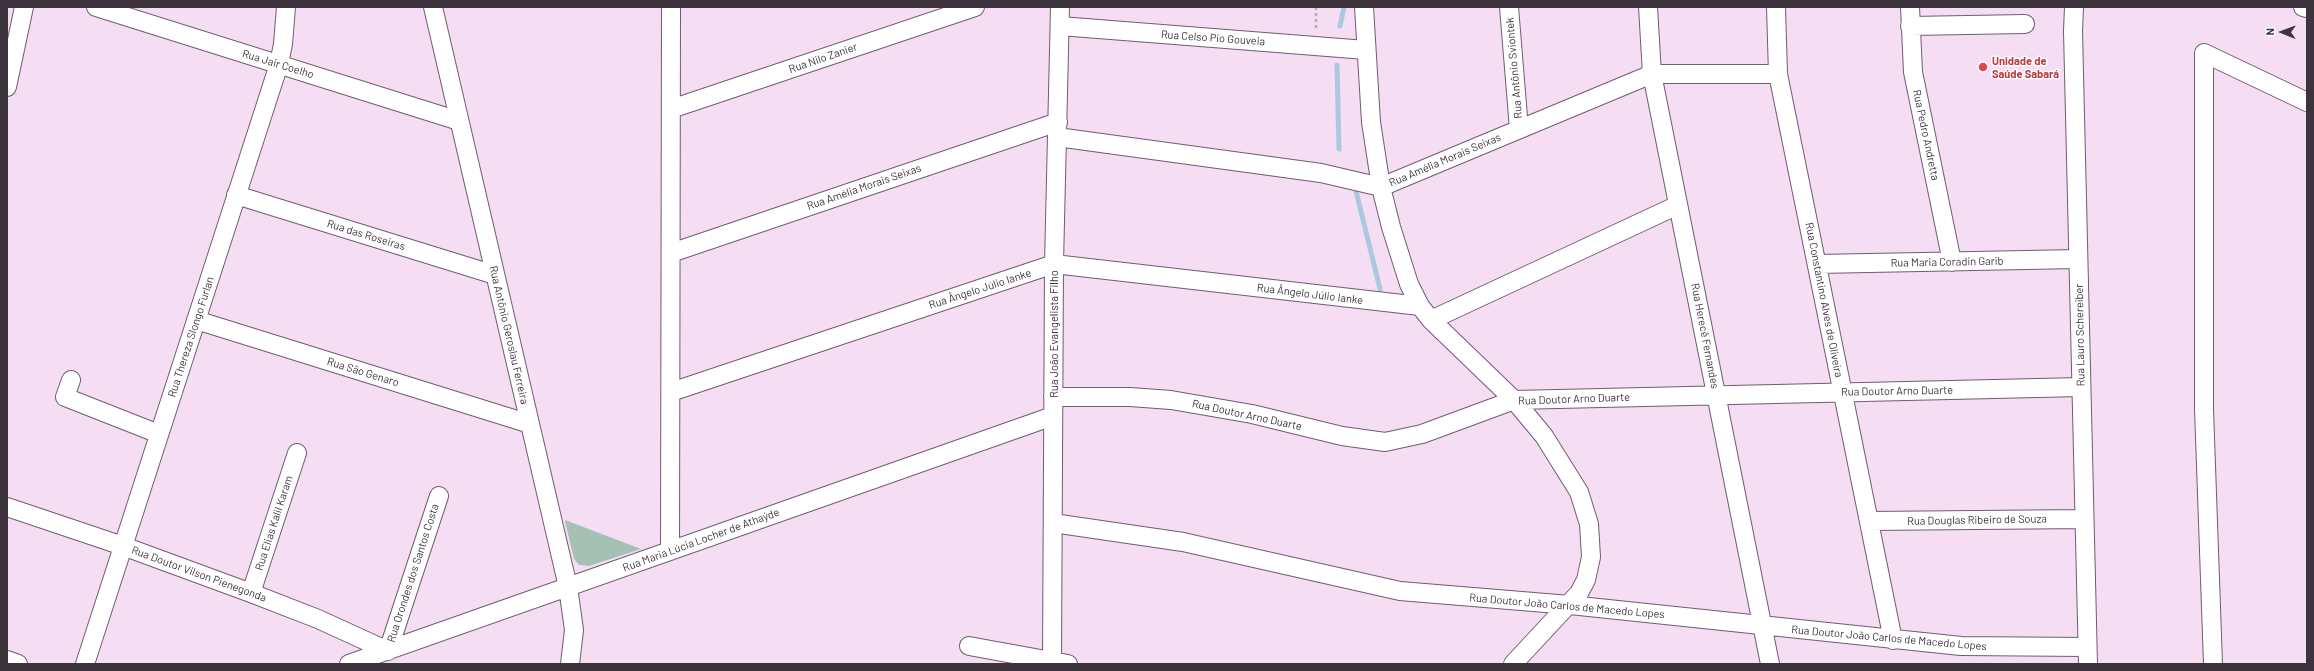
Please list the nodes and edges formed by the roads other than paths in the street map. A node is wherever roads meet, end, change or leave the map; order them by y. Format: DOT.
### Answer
graph roads {
  1 [pos="24,7"];
  2 [pos="96,7"];
  3 [pos="286,7"];
  4 [pos="433,7"];
  5 [pos="671,7"];
  6 [pos="975,7"];
  7 [pos="1060,7"];
  8 [pos="1364,7"];
  9 [pos="1509,7"];
  10 [pos="1648,7"];
  11 [pos="1776,7"];
  12 [pos="1910,7"];
  13 [pos="2074,7"];
  14 [pos="2303,7"];
  15 [pos="2307,8"];
  16 [pos="2025,24"];
  17 [pos="1060,26"];
  18 [pos="1910,26"];
  19 [pos="1366,50"];
  20 [pos="279,64"];
  21 [pos="1652,74"];
  22 [pos="1778,74"];
  23 [pos="7,87"];
  24 [pos="2307,102"];
  25 [pos="671,109"];
  26 [pos="459,122"];
  27 [pos="1057,129"];
  28 [pos="1519,129"];
  29 [pos="1381,187"];
  30 [pos="236,195"];
  31 [pos="1678,205"];
  32 [pos="671,253"];
  33 [pos="2078,259"];
  34 [pos="1952,262"];
  35 [pos="1054,264"];
  36 [pos="1817,264"];
  37 [pos="495,275"];
  38 [pos="1426,313"];
  39 [pos="196,320"];
  40 [pos="71,380"];
  41 [pos="2081,387"];
  42 [pos="671,392"];
  43 [pos="1843,392"];
  44 [pos="1716,394"];
  45 [pos="1053,397"];
  46 [pos="1514,400"];
  47 [pos="1053,416"];
  48 [pos="530,424"];
  49 [pos="160,434"];
  50 [pos="297,453"];
  51 [pos="439,496"];
  52 [pos="7,507"];
  53 [pos="2084,519"];
  54 [pos="1869,521"];
  55 [pos="1053,523"];
  56 [pos="123,546"];
  57 [pos="670,551"];
  58 [pos="568,587"];
  59 [pos="251,593"];
  60 [pos="1570,605"];
  61 [pos="1763,626"];
  62 [pos="1893,640"];
  63 [pos="970,646"];
  64 [pos="388,651"];
  65 [pos="2087,656"];
  66 [pos="7,660"];
  67 [pos="1060,662"];
  68 [pos="18,664"];
  69 [pos="85,664"];
  70 [pos="349,664"];
  71 [pos="570,664"];
  72 [pos="1514,664"];
  73 [pos="1770,664"];
  74 [pos="2213,664"];
  1 -- 23 [label="street"];
  2 -- 20 [label="street, Rua Jair Coelho"];
  3 -- 20 [label="street, Rua Thereza Slongo Furlan"];
  4 -- 26 [label="street, Rua Antônio Geroslau Ferreira"];
  5 -- 25 [label="street"];
  6 -- 25 [label="street, Rua Nilo Zanier"];
  7 -- 17 [label="street, Rua João Evangelista Filho"];
  8 -- 19 [label="street"];
  9 -- 28 [label="street, Rua Antônio Sviontek"];
  10 -- 21 [label="street, Rua Herecê Fernandes"];
  11 -- 22 [label="street, Rua Constantino Alves de Oliveira"];
  12 -- 18 [label="street, Rua Pedro Andretta"];
  13 -- 33 [label="street, Rua Lauro Schereiber"];
  14 -- 15 [label="street"];
  16 -- 18 [label="street"];
  17 -- 19 [label="street, Rua Celso Pio Gouveia"];
  17 -- 27 [label="street, Rua João Evangelista Filho"];
  18 -- 34 [label="street, Rua Pedro Andretta"];
  19 -- 29 [label="street"];
  20 -- 26 [label="street, Rua Jair Coelho"];
  20 -- 30 [label="street, Rua Thereza Slongo Furlan"];
  21 -- 22 [label="street, Rua Amélia Morais Seixas"];
  21 -- 28 [label="street, Rua Amélia Morais Seixas"];
  21 -- 31 [label="street, Rua Herecê Fernandes"];
  22 -- 36 [label="street, Rua Constantino Alves de Oliveira"];
  24 -- 74 [label="street"];
  25 -- 32 [label="street"];
  26 -- 37 [label="street, Rua Antônio Geroslau Ferreira"];
  27 -- 29 [label="street, Rua Amélia Morais Seixas"];
  27 -- 32 [label="street, Rua Amélia Morais Seixas"];
  27 -- 35 [label="street, Rua João Evangelista Filho"];
  28 -- 29 [label="street, Rua Amélia Morais Seixas"];
  29 -- 38 [label="street"];
  30 -- 37 [label="street, Rua das Roseiras"];
  30 -- 39 [label="street, Rua Thereza Slongo Furlan"];
  31 -- 38 [label="street"];
  31 -- 44 [label="street, Rua Herecê Fernandes"];
  32 -- 42 [label="street"];
  33 -- 34 [label="street, Rua Maria Coradin Garib"];
  33 -- 41 [label="street, Rua Lauro Schereiber"];
  34 -- 36 [label="street, Rua Maria Coradin Garib"];
  35 -- 38 [label="street, Rua Ângelo Júlio Ianke"];
  35 -- 42 [label="street, Rua Ângelo Júlio Ianke"];
  35 -- 45 [label="street, Rua João Evangelista Filho"];
  36 -- 43 [label="street, Rua Constantino Alves de Oliveira"];
  37 -- 48 [label="street, Rua Antônio Geroslau Ferreira"];
  38 -- 46 [label="street"];
  39 -- 48 [label="street, Rua São Genaro"];
  39 -- 49 [label="street, Rua Thereza Slongo Furlan"];
  40 -- 49 [label="street"];
  41 -- 43 [label="street, Rua Doutor Arno Duarte"];
  41 -- 53 [label="street, Rua Lauro Schereiber"];
  42 -- 57 [label="street"];
  43 -- 44 [label="street, Rua Doutor Arno Duarte"];
  43 -- 54 [label="street, Rua Constantino Alves de Oliveira"];
  44 -- 46 [label="street, Rua Doutor Arno Duarte"];
  44 -- 61 [label="street, Rua Herecê Fernandes"];
  45 -- 46 [label="street, Rua Doutor Arno Duarte"];
  45 -- 47 [label="street, Rua João Evangelista Filho"];
  46 -- 60 [label="street"];
  47 -- 55 [label="street, Rua João Evangelista Filho"];
  47 -- 57 [label="street, Rua Maria Lúcia Locher de Athaýde"];
  48 -- 58 [label="street, Rua Antônio Geroslau Ferreira"];
  49 -- 56 [label="street, Rua Thereza Slongo Furlan"];
  50 -- 59 [label="street, Rua Elias Kalil Karam"];
  51 -- 64 [label="street, Rua Orondes dos Santos Costa"];
  52 -- 56 [label="street, Rua Doutor Vilson Pienegonda"];
  53 -- 54 [label="street, Rua Douglas Ribeiro de Souza"];
  53 -- 65 [label="street, Rua Lauro Schereiber"];
  54 -- 62 [label="street, Rua Constantino Alves de Oliveira"];
  55 -- 60 [label="street, Rua Doutor João Carlos de Macedo Lopes"];
  55 -- 67 [label="street, Rua João Evangelista Filho"];
  56 -- 59 [label="street, Rua Doutor Vilson Pienegonda"];
  56 -- 69 [label="street, Rua Thereza Slongo Furlan"];
  57 -- 58 [label="street, Rua Maria Lúcia Locher de Athaýde"];
  58 -- 64 [label="street, Rua Maria Lúcia Locher de Athaýde"];
  58 -- 71 [label="street, Rua Antônio Geroslau Ferreira"];
  59 -- 64 [label="street, Rua Doutor Vilson Pienegonda"];
  60 -- 61 [label="street, Rua Doutor João Carlos de Macedo Lopes"];
  60 -- 72 [label="street"];
  61 -- 62 [label="street, Rua Doutor João Carlos de Macedo Lopes"];
  61 -- 73 [label="street, Rua Herecê Fernandes"];
  62 -- 65 [label="street, Rua Doutor João Carlos de Macedo Lopes"];
  63 -- 67 [label="street"];
  64 -- 70 [label="street, Rua Maria Lúcia Locher de Athaýde"];
  66 -- 68 [label="street"];
}
